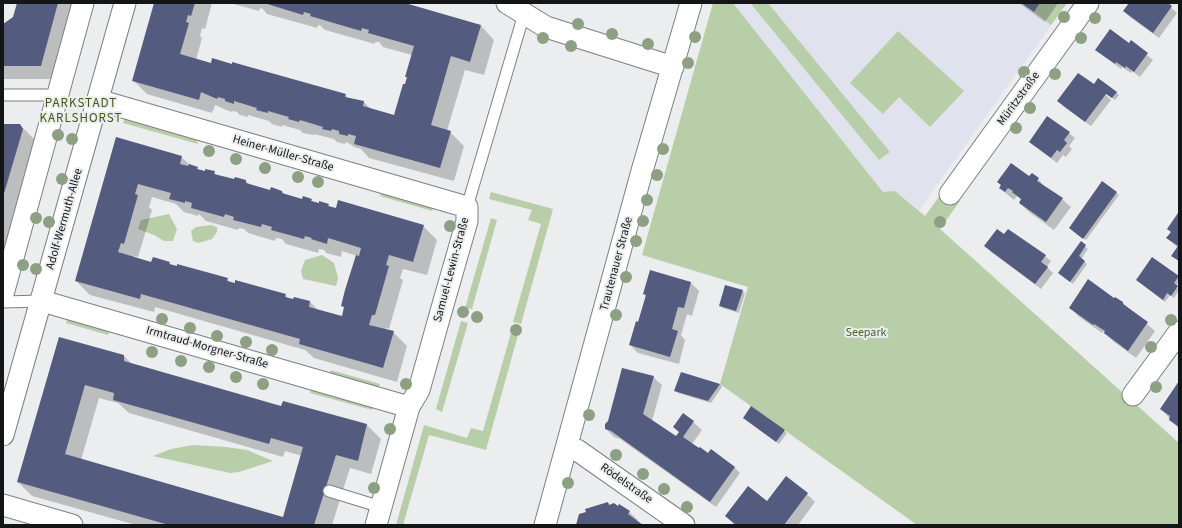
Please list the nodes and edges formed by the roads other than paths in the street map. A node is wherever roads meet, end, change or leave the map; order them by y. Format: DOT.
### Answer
graph roads {
  1 [pos="83,3"];
  2 [pos="125,3"];
  3 [pos="691,3"];
  4 [pos="1088,3"];
  5 [pos="516,8"];
  6 [pos="673,67"];
  7 [pos="3,95"];
  8 [pos="58,95"];
  9 [pos="98,100"];
  10 [pos="950,194"];
  11 [pos="467,207"];
  12 [pos="3,294"];
  13 [pos="42,301"];
  14 [pos="3,302"];
  15 [pos="1179,332"];
  16 [pos="1133,395"];
  17 [pos="409,407"];
  18 [pos="3,435"];
  19 [pos="567,447"];
  20 [pos="329,491"];
  21 [pos="3,505"];
  22 [pos="379,516"];
  23 [pos="72,525"];
  24 [pos="545,525"];
  25 [pos="684,525"];
  1 -- 8 [label="street"];
  2 -- 9 [label="street, Adolf-Wermuth-Allee"];
  3 -- 6 [label="street, Trautenauer Straße"];
  4 -- 10 [label="street, Müritzstraße"];
  5 -- 6 [label="street"];
  5 -- 11 [label="lane, Samuel-Lewin-Straße"];
  6 -- 19 [label="street, Trautenauer Straße"];
  7 -- 8 [label="lane"];
  8 -- 12 [label="street"];
  9 -- 11 [label="street, Heiner-Müller-Straße"];
  9 -- 13 [label="street, Adolf-Wermuth-Allee"];
  11 -- 17 [label="street, Samuel-Lewin-Straße"];
  13 -- 14 [label="lane, Irmtraud-Morgner-Straße"];
  13 -- 17 [label="street, Irmtraud-Morgner-Straße"];
  13 -- 18 [label="street, Adolf-Wermuth-Allee"];
  15 -- 16 [label="street"];
  17 -- 22 [label="street, Samuel-Lewin-Straße"];
  19 -- 24 [label="street, Trautenauer Straße"];
  19 -- 25 [label="street, Rödelstraße"];
  20 -- 22 [label="lane"];
  21 -- 23 [label="street"];
}
